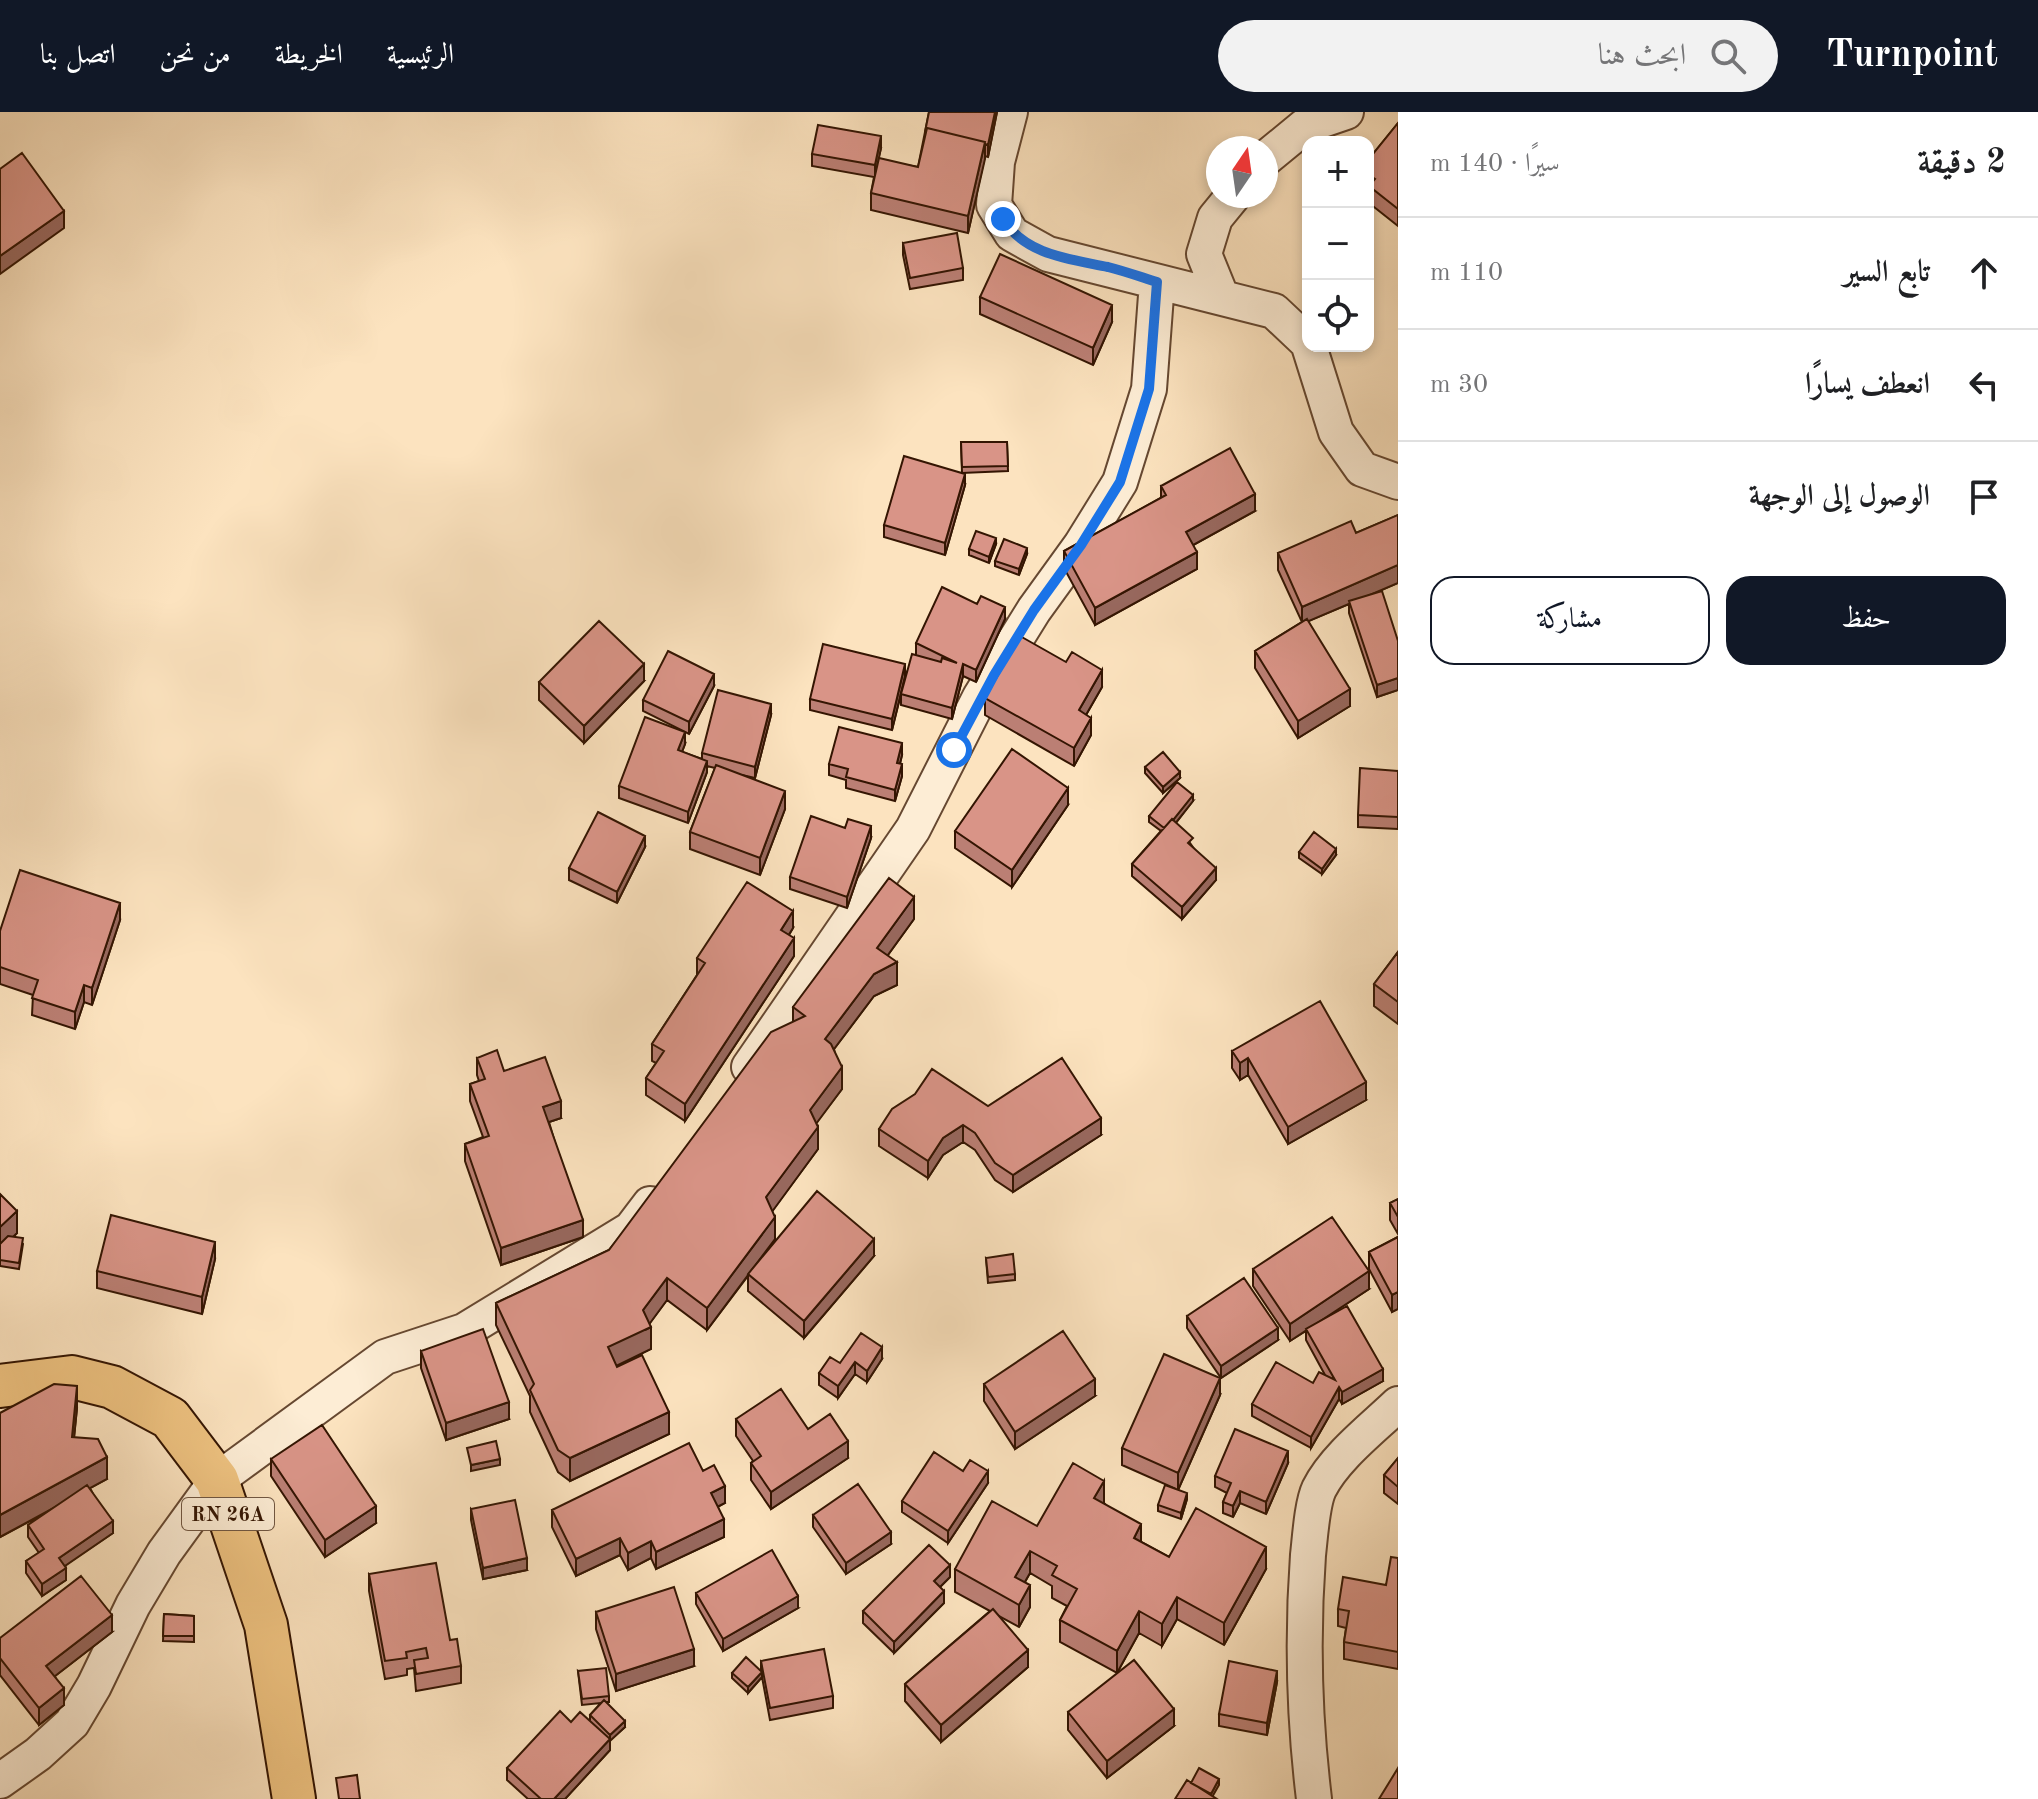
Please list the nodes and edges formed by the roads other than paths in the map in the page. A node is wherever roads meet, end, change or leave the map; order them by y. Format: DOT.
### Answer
graph roads {
  1 [pos="1010,112"];
  2 [pos="1346,112"];
  3 [pos="1278,148"];
  4 [pos="1223,208"];
  5 [pos="1157,282"];
  6 [pos="1221,296"];
  7 [pos="1302,338"];
  8 [pos="1311,352"];
  9 [pos="1398,482"];
  10 [pos="727,1098"];
  11 [pos="666,1182"];
  12 [pos="0,1386"];
  13 [pos="1398,1404"];
  14 [pos="217,1480"];
  15 [pos="0,1781"];
  16 [pos="294,1799"];
  17 [pos="1314,1799"];
  1 -- 5 [label="street"];
  2 -- 3 [label="street"];
  4 -- 6 [label="street"];
  5 -- 6 [label="street"];
  5 -- 10 [label="street"];
  6 -- 7 [label="street"];
  8 -- 9 [label="street"];
  11 -- 14 [label="street"];
  12 -- 14 [label="main road, RN 26A"];
  13 -- 17 [label="street"];
  14 -- 15 [label="street"];
  14 -- 16 [label="main road, RN 26A"];
}
